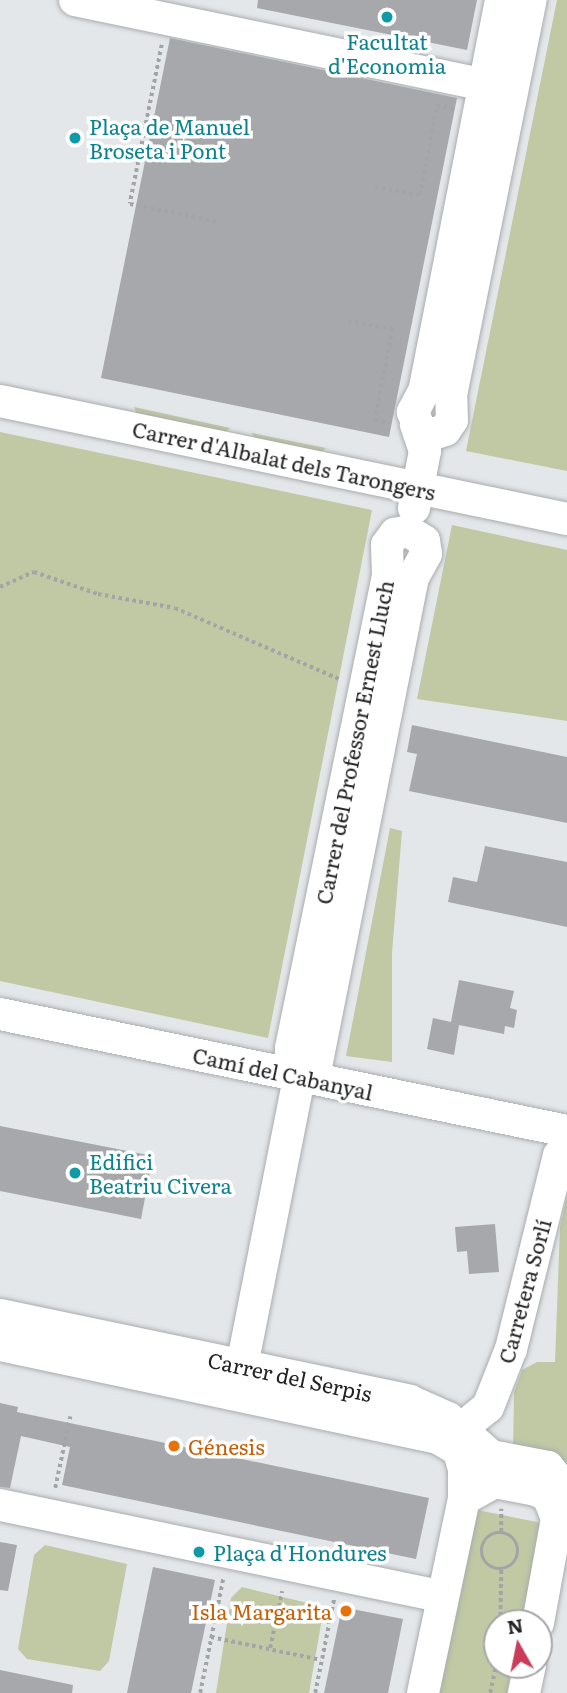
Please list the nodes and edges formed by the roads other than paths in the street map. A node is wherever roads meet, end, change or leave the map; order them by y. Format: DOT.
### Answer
graph roads {
  1 [pos="75,0"];
  2 [pos="502,0"];
  3 [pos="531,0"];
  4 [pos="168,10"];
  5 [pos="486,75"];
  6 [pos="0,401"];
  7 [pos="420,433"];
  8 [pos="567,519"];
  9 [pos="413,520"];
  10 [pos="0,1014"];
  11 [pos="299,1077"];
  12 [pos="563,1143"];
  13 [pos="0,1315"];
  14 [pos="0,1345"];
  15 [pos="242,1366"];
  16 [pos="473,1419"];
  17 [pos="459,1451"];
  18 [pos="562,1496"];
  19 [pos="464,1499"];
  20 [pos="0,1505"];
  21 [pos="443,1597"];
  22 [pos="541,1609"];
  23 [pos="423,1693"];
  1 -- 4 [label="street"];
  2 -- 5 [label="street, Carrer del Professor Ernest Lluch"];
  3 -- 7 [label="street, Carrer del Professor Ernest Lluch"];
  4 -- 5 [label="street"];
  5 -- 7 [label="street, Carrer del Professor Ernest Lluch"];
  6 -- 9 [label="street, Carrer d'Albalat dels Tarongers"];
  7 -- 9 [label="street, Carrer del Professor Ernest Lluch"];
  8 -- 9 [label="street, Carrer d'Albalat dels Tarongers"];
  9 -- 11 [label="street, Carrer del Professor Ernest Lluch"];
  10 -- 11 [label="street, Camí del Cabanyal"];
  11 -- 12 [label="street, Camí del Cabanyal"];
  11 -- 15 [label="street, Carrer del Professor Ernest Lluch"];
  12 -- 16 [label="street, Carretera Sorlí"];
  13 -- 15 [label="street, Carrer del Serpis"];
  14 -- 17 [label="street, Carrer del Serpis"];
  15 -- 18 [label="street, Carrer del Serpis"];
  17 -- 18 [label="street, Carrer del Serpis"];
  17 -- 19 [label="street"];
  18 -- 19 [label="street"];
  18 -- 22 [label="street"];
  19 -- 21 [label="street"];
  20 -- 21 [label="street"];
  21 -- 23 [label="street"];
}
